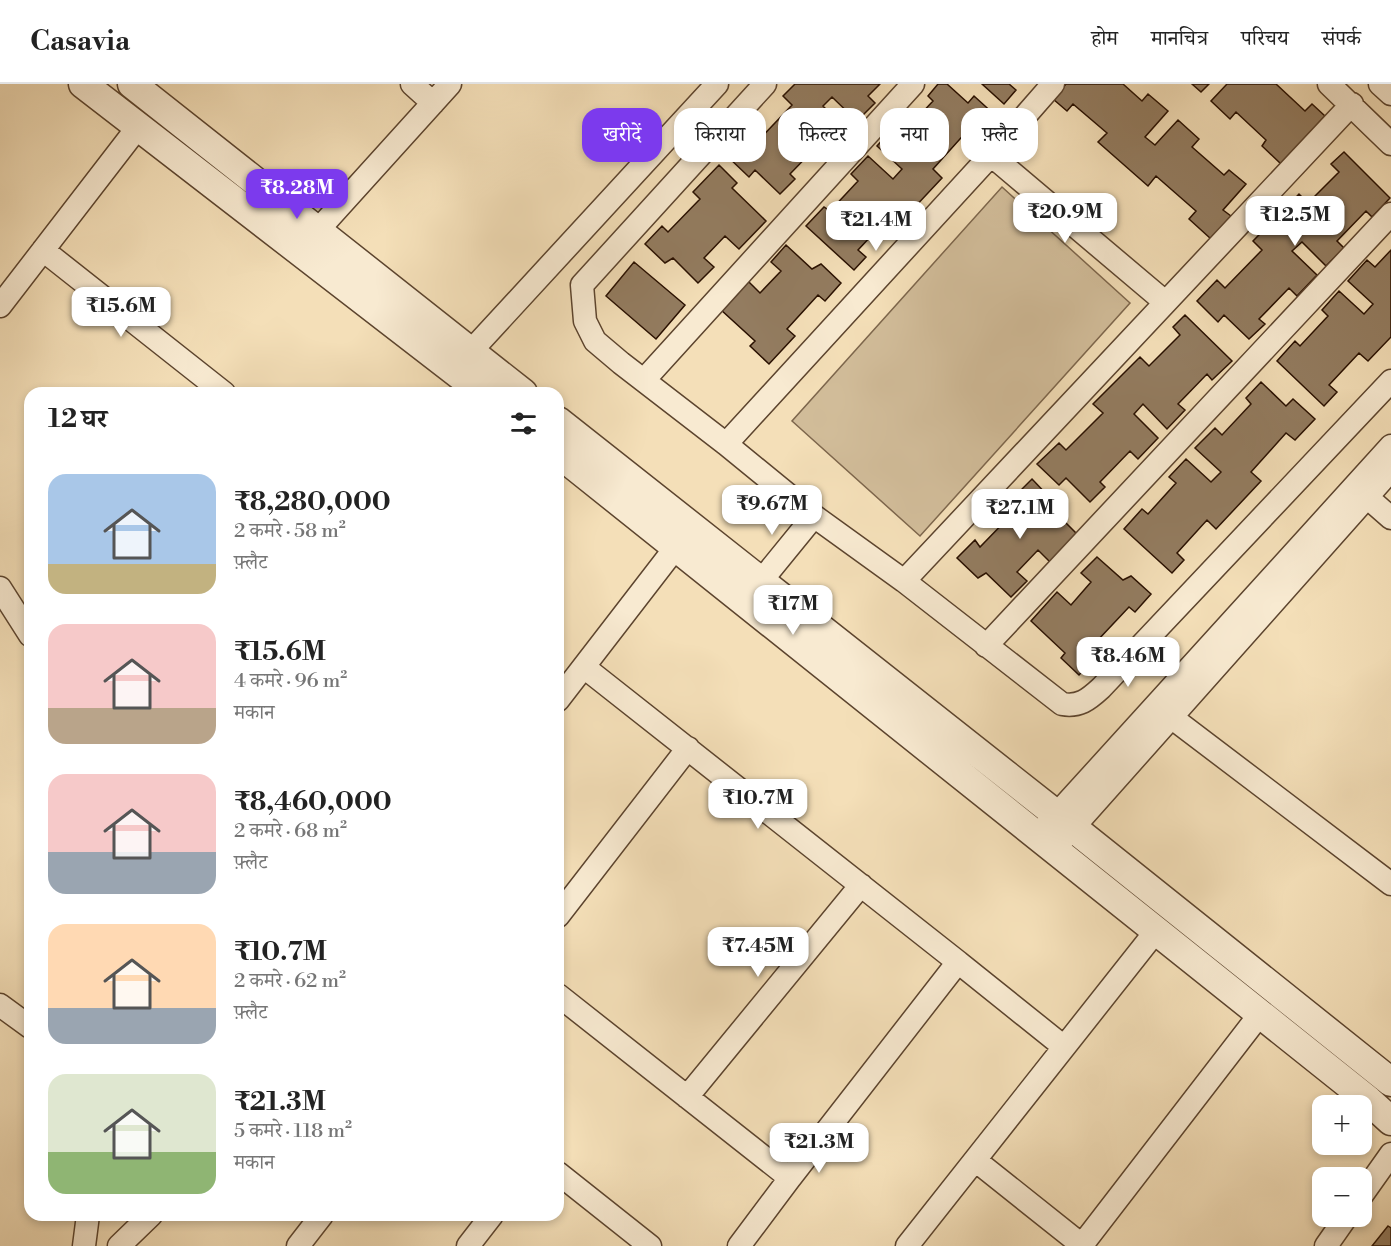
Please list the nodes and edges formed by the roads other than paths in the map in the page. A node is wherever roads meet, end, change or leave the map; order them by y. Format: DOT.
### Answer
graph roads {
  1 [pos="83,84"];
  2 [pos="132,84"];
  3 [pos="412,84"];
  4 [pos="450,84"];
  5 [pos="717,84"];
  6 [pos="765,84"];
  7 [pos="913,84"];
  8 [pos="1053,84"];
  9 [pos="1329,84"];
  10 [pos="1380,84"];
  11 [pos="1391,94"];
  12 [pos="433,103"];
  13 [pos="1352,105"];
  14 [pos="1032,108"];
  15 [pos="138,127"];
  16 [pos="1391,144"];
  17 [pos="986,162"];
  18 [pos="1000,162"];
  19 [pos="1391,214"];
  20 [pos="318,230"];
  21 [pos="43,250"];
  22 [pos="1166,302"];
  23 [pos="0,306"];
  24 [pos="462,361"];
  25 [pos="644,380"];
  26 [pos="1391,381"];
  27 [pos="216,387"];
  28 [pos="479,387"];
  29 [pos="512,387"];
  30 [pos="564,426"];
  31 [pos="726,444"];
  32 [pos="1391,446"];
  33 [pos="564,462"];
  34 [pos="1391,470"];
  35 [pos="1367,497"];
  36 [pos="814,516"];
  37 [pos="1391,518"];
  38 [pos="676,547"];
  39 [pos="761,581"];
  40 [pos="904,581"];
  41 [pos="0,588"];
  42 [pos="24,626"];
  43 [pos="986,646"];
  44 [pos="584,667"];
  45 [pos="564,692"];
  46 [pos="1171,717"];
  47 [pos="688,748"];
  48 [pos="1065,821"];
  49 [pos="1045,842"];
  50 [pos="1391,884"];
  51 [pos="861,885"];
  52 [pos="564,908"];
  53 [pos="1156,931"];
  54 [pos="958,962"];
  55 [pos="564,1000"];
  56 [pos="0,1005"];
  57 [pos="1260,1014"];
  58 [pos="24,1023"];
  59 [pos="1064,1047"];
  60 [pos="1391,1083"];
  61 [pos="687,1097"];
  62 [pos="1391,1121"];
  63 [pos="1391,1154"];
  64 [pos="975,1160"];
  65 [pos="564,1178"];
  66 [pos="790,1178"];
  67 [pos="1372,1181"];
  68 [pos="87,1221"];
  69 [pos="145,1221"];
  70 [pos="317,1221"];
  71 [pos="487,1221"];
  72 [pos="1339,1227"];
  73 [pos="84,1246"];
  74 [pos="119,1246"];
  75 [pos="298,1246"];
  76 [pos="468,1246"];
  77 [pos="650,1246"];
  78 [pos="739,1246"];
  79 [pos="906,1246"];
  80 [pos="1082,1246"];
  81 [pos="1326,1246"];
  1 -- 15 [label="street"];
  2 -- 20 [label="street"];
  3 -- 12 [label="street"];
  4 -- 12 [label="street"];
  5 -- 24 [label="street"];
  6 -- 25 [label="street"];
  7 -- 25 [label="street"];
  8 -- 14 [label="street"];
  9 -- 13 [label="street"];
  10 -- 11 [label="street"];
  12 -- 20 [label="street"];
  13 -- 16 [label="street"];
  13 -- 22 [label="street"];
  15 -- 21 [label="street"];
  15 -- 24 [label="street"];
  17 -- 31 [label="street"];
  18 -- 22 [label="street"];
  19 -- 43 [label="street"];
  20 -- 24 [label="street"];
  21 -- 23 [label="street"];
  21 -- 27 [label="street"];
  22 -- 40 [label="street"];
  24 -- 28 [label="street"];
  24 -- 29 [label="street"];
  25 -- 31 [label="street"];
  26 -- 43 [label="street"];
  30 -- 39 [label="street"];
  31 -- 36 [label="street"];
  32 -- 48 [label="street"];
  33 -- 38 [label="street"];
  34 -- 35 [label="street"];
  35 -- 37 [label="street"];
  35 -- 46 [label="street"];
  36 -- 39 [label="street"];
  36 -- 40 [label="street"];
  38 -- 44 [label="street"];
  38 -- 49 [label="street"];
  39 -- 48 [label="street"];
  40 -- 43 [label="street"];
  41 -- 42 [label="street"];
  44 -- 45 [label="street"];
  44 -- 47 [label="street"];
  46 -- 48 [label="street"];
  46 -- 50 [label="street"];
  47 -- 51 [label="street"];
  47 -- 52 [label="street"];
  48 -- 49 [label="street"];
  48 -- 60 [label="street"];
  49 -- 53 [label="street"];
  51 -- 54 [label="street"];
  51 -- 61 [label="street"];
  53 -- 57 [label="street"];
  53 -- 59 [label="street"];
  54 -- 59 [label="street"];
  54 -- 66 [label="street"];
  55 -- 61 [label="street"];
  56 -- 58 [label="street"];
  57 -- 62 [label="street"];
  57 -- 80 [label="street"];
  59 -- 64 [label="street"];
  61 -- 66 [label="street"];
  63 -- 67 [label="street"];
  64 -- 79 [label="street"];
  64 -- 80 [label="street"];
  65 -- 77 [label="street"];
  66 -- 78 [label="street"];
  68 -- 73 [label="street"];
  69 -- 74 [label="street"];
  70 -- 75 [label="street"];
  71 -- 76 [label="street"];
  72 -- 81 [label="street"];
}
